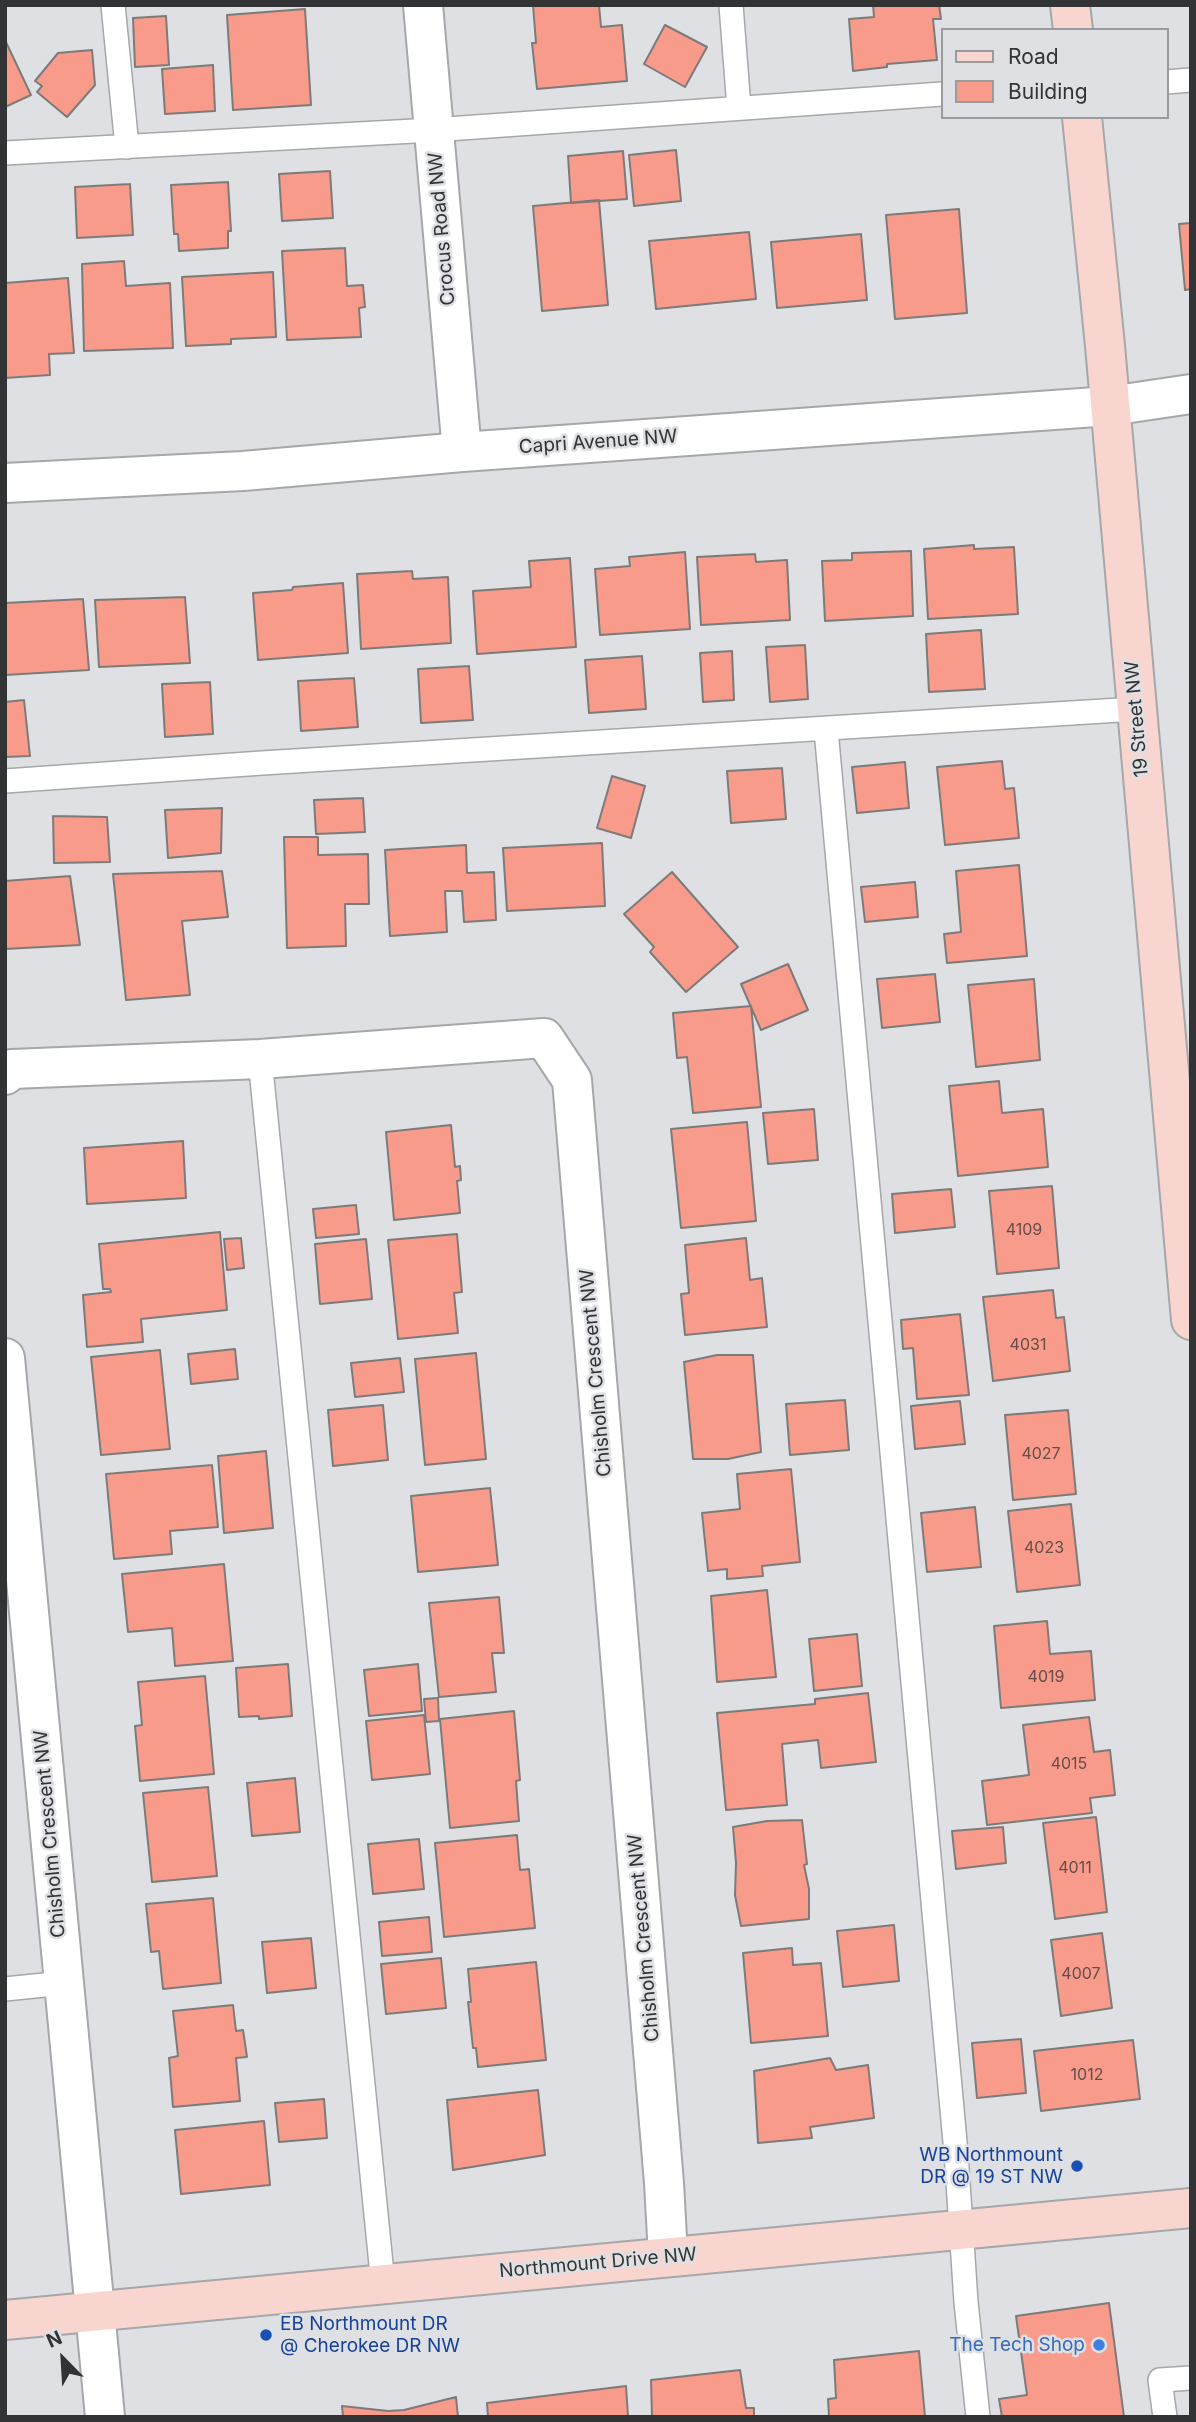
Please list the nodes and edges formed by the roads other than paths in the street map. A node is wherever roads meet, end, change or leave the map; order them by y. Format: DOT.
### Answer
graph roads {
  1 [pos="113,5"];
  2 [pos="423,5"];
  3 [pos="731,5"];
  4 [pos="1070,5"];
  5 [pos="1073,28"];
  6 [pos="1191,80"];
  7 [pos="1168,82"];
  8 [pos="940,94"];
  9 [pos="739,108"];
  10 [pos="1082,119"];
  11 [pos="433,130"];
  12 [pos="127,147"];
  13 [pos="5,153"];
  14 [pos="1191,394"];
  15 [pos="1110,406"];
  16 [pos="462,452"];
  17 [pos="5,483"];
  18 [pos="1136,709"];
  19 [pos="826,730"];
  20 [pos="5,780"];
  21 [pos="260,1059"];
  22 [pos="5,1075"];
  23 [pos="1191,1320"];
  24 [pos="5,1357"];
  25 [pos="64,1983"];
  26 [pos="5,1989"];
  27 [pos="1191,2208"];
  28 [pos="960,2229"];
  29 [pos="668,2256"];
  30 [pos="383,2284"];
  31 [pos="95,2311"];
  32 [pos="5,2320"];
  33 [pos="1191,2378"];
  34 [pos="105,2417"];
  35 [pos="978,2417"];
  36 [pos="1166,2417"];
  1 -- 12 [label="lane"];
  2 -- 11 [label="street, Crocus Road NW"];
  3 -- 9 [label="lane"];
  4 -- 5 [label="street"];
  6 -- 7 [label="lane"];
  8 -- 9 [label="lane"];
  9 -- 11 [label="lane"];
  10 -- 15 [label="street, 19 Street NW"];
  11 -- 12 [label="lane"];
  11 -- 16 [label="street, Crocus Road NW"];
  12 -- 13 [label="lane"];
  14 -- 15 [label="street, Capri Avenue NW"];
  15 -- 16 [label="street, Capri Avenue NW"];
  15 -- 18 [label="street, 19 Street NW"];
  16 -- 17 [label="street, Capri Avenue NW"];
  18 -- 19 [label="lane"];
  18 -- 23 [label="street, 19 Street NW"];
  19 -- 20 [label="lane"];
  19 -- 28 [label="lane"];
  21 -- 22 [label="street, Chisholm Crescent NW"];
  21 -- 29 [label="street, Chisholm Crescent NW"];
  21 -- 30 [label="lane"];
  24 -- 25 [label="street, Chisholm Crescent NW"];
  25 -- 26 [label="lane"];
  25 -- 31 [label="street, Chisholm Crescent NW"];
  27 -- 28 [label="street, Northmount Drive NW"];
  28 -- 29 [label="street, Northmount Drive NW"];
  28 -- 35 [label="lane"];
  29 -- 30 [label="street, Northmount Drive NW"];
  30 -- 31 [label="street, Northmount Drive NW"];
  31 -- 32 [label="street, Northmount Drive NW"];
  31 -- 34 [label="street, Chisholm Crescent NW"];
  33 -- 36 [label="lane"];
}
